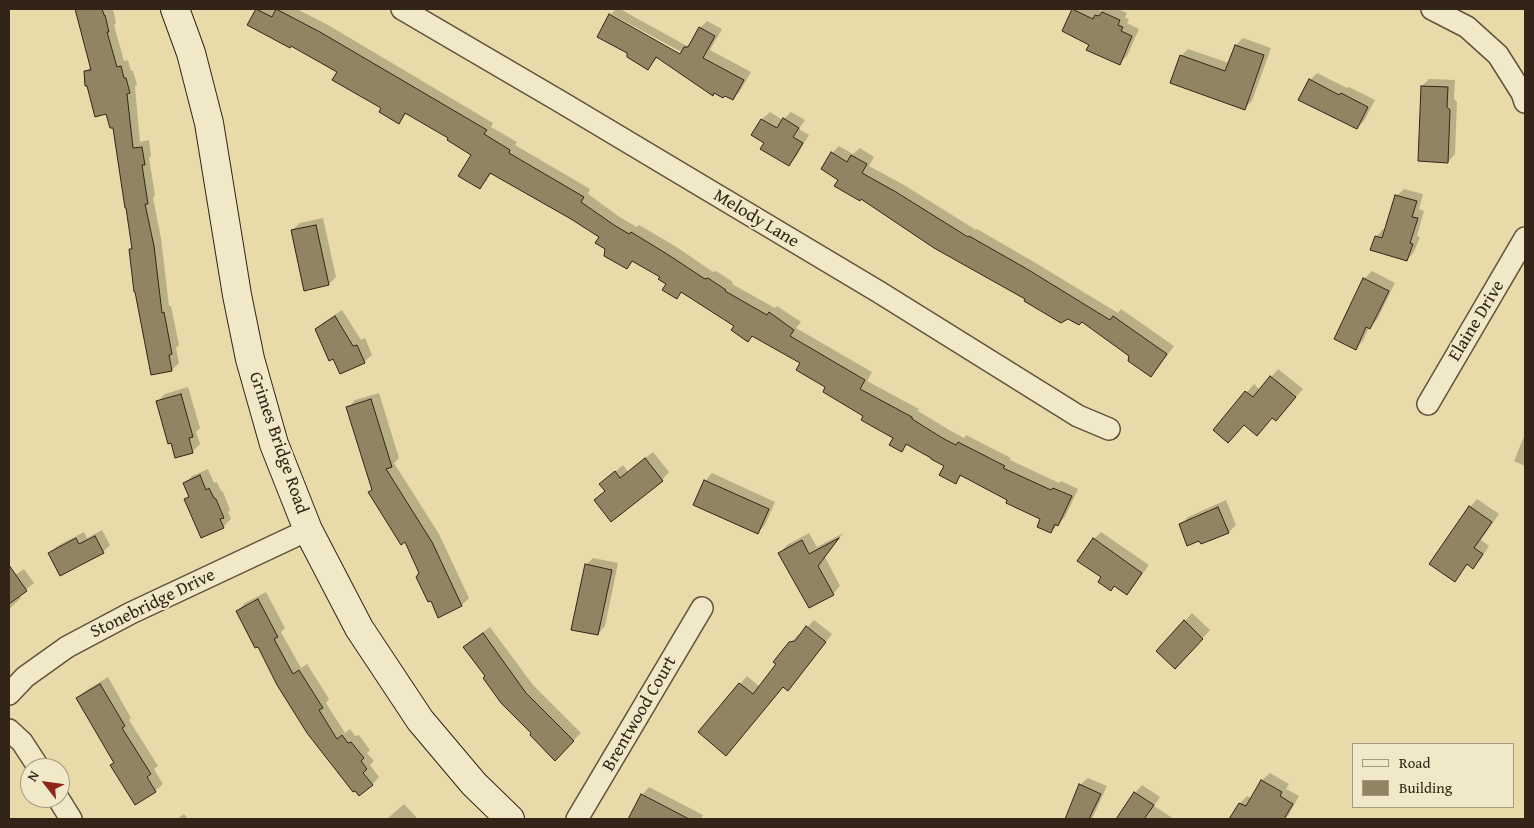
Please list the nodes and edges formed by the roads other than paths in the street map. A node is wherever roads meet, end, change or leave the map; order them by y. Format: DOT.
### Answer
graph roads {
  1 [pos="175,9"];
  2 [pos="402,9"];
  3 [pos="1432,9"];
  4 [pos="1525,102"];
  5 [pos="1525,238"];
  6 [pos="1428,404"];
  7 [pos="1109,429"];
  8 [pos="308,530"];
  9 [pos="702,608"];
  10 [pos="9,694"];
  11 [pos="9,730"];
  12 [pos="32,758"];
  13 [pos="64,808"];
  14 [pos="71,819"];
  15 [pos="510,819"];
  16 [pos="578,819"];
  1 -- 8 [label="street, Grimes Bridge Road"];
  2 -- 7 [label="street, Melody Lane"];
  3 -- 4 [label="street"];
  5 -- 6 [label="street, Elaine Drive"];
  8 -- 10 [label="street, Stonebridge Drive"];
  8 -- 15 [label="street, Grimes Bridge Road"];
  9 -- 16 [label="street, Brentwood Court"];
  11 -- 12 [label="street"];
  13 -- 14 [label="street"];
}
